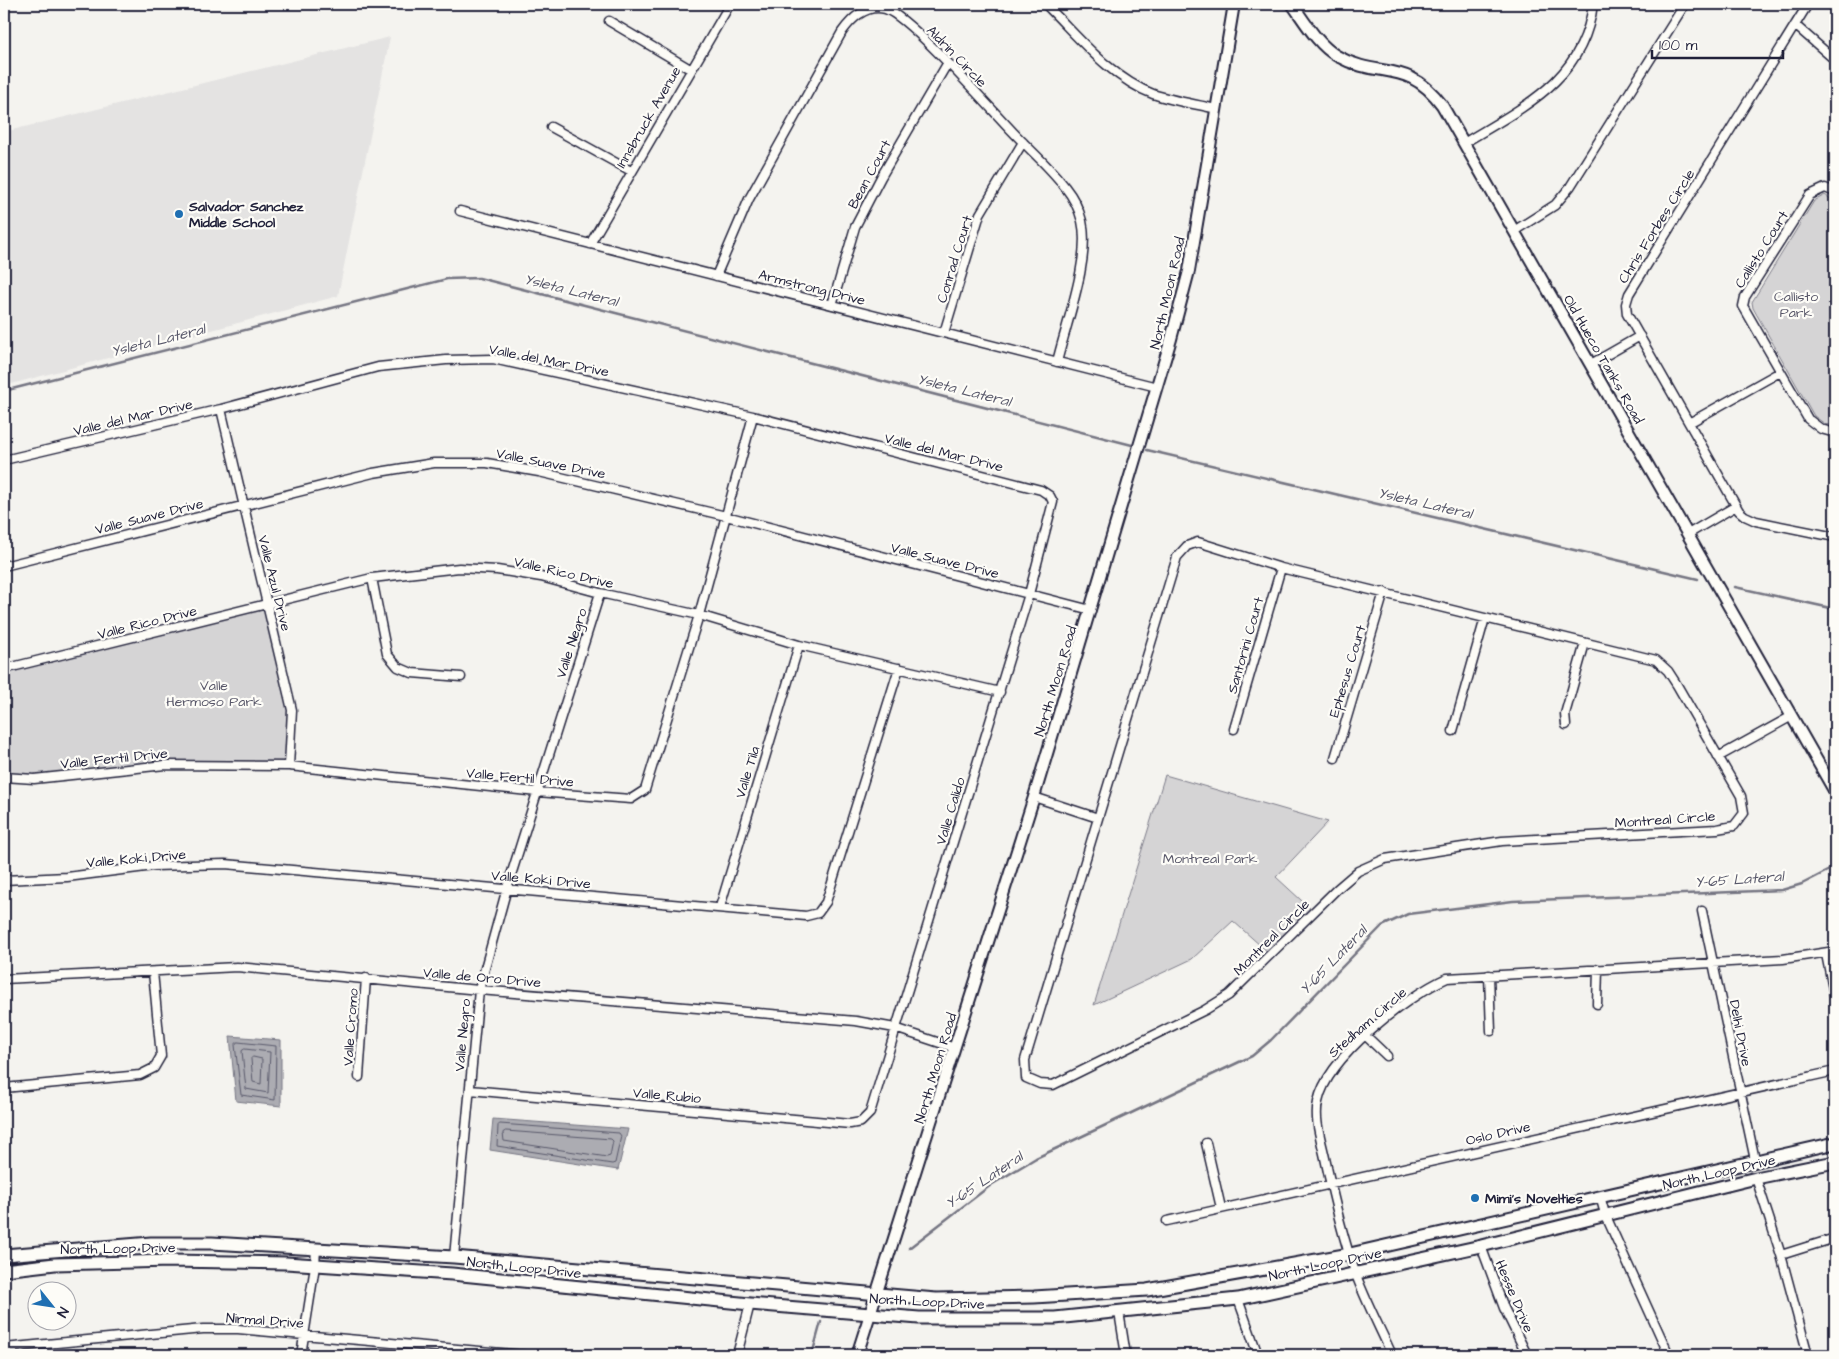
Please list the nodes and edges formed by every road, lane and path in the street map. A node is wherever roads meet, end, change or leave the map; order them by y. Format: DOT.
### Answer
graph roads {
  1 [pos="730,4"];
  2 [pos="1045,4"];
  3 [pos="1234,4"];
  4 [pos="1292,4"];
  5 [pos="1593,4"];
  6 [pos="1685,4"];
  7 [pos="1808,4"];
  8 [pos="609,21"];
  9 [pos="1795,25"];
  10 [pos="1835,60"];
  11 [pos="947,64"];
  12 [pos="690,69"];
  13 [pos="1216,109"];
  14 [pos="551,127"];
  15 [pos="1023,142"];
  16 [pos="1464,143"];
  17 [pos="631,171"];
  18 [pos="1835,192"];
  19 [pos="460,211"];
  20 [pos="1514,231"];
  21 [pos="590,244"];
  22 [pos="716,276"];
  23 [pos="832,305"];
  24 [pos="944,333"];
  25 [pos="1640,336"];
  26 [pos="1057,362"];
  27 [pos="1591,364"];
  28 [pos="1780,372"];
  29 [pos="1157,387"];
  30 [pos="221,409"];
  31 [pos="752,416"];
  32 [pos="1689,424"];
  33 [pos="1835,433"];
  34 [pos="4,460"];
  35 [pos="1053,502"];
  36 [pos="242,505"];
  37 [pos="1736,506"];
  38 [pos="726,516"];
  39 [pos="1688,534"];
  40 [pos="1835,537"];
  41 [pos="4,566"];
  42 [pos="1281,568"];
  43 [pos="372,578"];
  44 [pos="1384,592"];
  45 [pos="600,593"];
  46 [pos="1029,594"];
  47 [pos="268,605"];
  48 [pos="1091,610"];
  49 [pos="699,615"];
  50 [pos="1486,618"];
  51 [pos="1585,642"];
  52 [pos="798,645"];
  53 [pos="899,668"];
  54 [pos="4,672"];
  55 [pos="461,676"];
  56 [pos="1000,692"];
  57 [pos="1792,716"];
  58 [pos="1566,725"];
  59 [pos="1234,729"];
  60 [pos="1453,730"];
  61 [pos="1718,757"];
  62 [pos="1335,758"];
  63 [pos="289,766"];
  64 [pos="4,777"];
  65 [pos="537,792"];
  66 [pos="1835,792"];
  67 [pos="1034,797"];
  68 [pos="1098,818"];
  69 [pos="4,880"];
  70 [pos="507,888"];
  71 [pos="720,907"];
  72 [pos="1702,911"];
  73 [pos="1835,951"];
  74 [pos="1826,954"];
  75 [pos="1715,963"];
  76 [pos="1598,969"];
  77 [pos="153,972"];
  78 [pos="1488,975"];
  79 [pos="366,978"];
  80 [pos="4,979"];
  81 [pos="479,990"];
  82 [pos="1835,999"];
  83 [pos="1597,1004"];
  84 [pos="895,1028"];
  85 [pos="1491,1031"];
  86 [pos="1366,1036"];
  87 [pos="955,1048"];
  88 [pos="1388,1056"];
  89 [pos="1835,1071"];
  90 [pos="359,1077"];
  91 [pos="4,1088"];
  92 [pos="470,1090"];
  93 [pos="1739,1092"];
  94 [pos="861,1122"];
  95 [pos="1835,1143"];
  96 [pos="1206,1144"];
  97 [pos="1755,1160"];
  98 [pos="1835,1162"];
  99 [pos="1756,1178"];
  100 [pos="1330,1185"];
  101 [pos="1600,1196"];
  102 [pos="1221,1208"];
  103 [pos="1605,1214"];
  104 [pos="1167,1221"];
  105 [pos="1835,1238"];
  106 [pos="1481,1246"];
  107 [pos="316,1248"];
  108 [pos="1350,1254"];
  109 [pos="4,1255"];
  110 [pos="1781,1255"];
  111 [pos="454,1257"];
  112 [pos="315,1266"];
  113 [pos="4,1270"];
  114 [pos="1355,1272"];
  115 [pos="877,1294"];
  116 [pos="1238,1299"];
  117 [pos="750,1304"];
  118 [pos="1119,1312"];
  119 [pos="872,1313"];
  120 [pos="303,1334"];
  121 [pos="4,1348"];
  122 [pos="300,1355"];
  123 [pos="524,1355"];
  124 [pos="737,1355"];
  125 [pos="857,1355"];
  126 [pos="1126,1355"];
  127 [pos="1258,1355"];
  128 [pos="1392,1355"];
  129 [pos="1527,1355"];
  130 [pos="1669,1355"];
  131 [pos="1808,1355"];
  1 -- 12 [label="street, Innsbruck Avenue"];
  2 -- 13 [label="street"];
  3 -- 13 [label="street, North Moon Road"];
  4 -- 16 [label="street, Old Hueco Tanks Road"];
  5 -- 16 [label="street"];
  6 -- 20 [label="street"];
  7 -- 9 [label="street, Chris Forbes Circle"];
  8 -- 12 [label="street"];
  9 -- 10 [label="street"];
  9 -- 25 [label="street, Chris Forbes Circle"];
  11 -- 15 [label="street, Aldrin Circle"];
  11 -- 22 [label="street, Aldrin Circle"];
  11 -- 23 [label="street, Bean Court"];
  12 -- 17 [label="street, Innsbruck Avenue"];
  13 -- 29 [label="street, North Moon Road"];
  14 -- 17 [label="street"];
  15 -- 24 [label="street, Conrad Court"];
  15 -- 26 [label="street, Aldrin Circle"];
  16 -- 20 [label="street, Old Hueco Tanks Road"];
  17 -- 21 [label="street, Innsbruck Avenue"];
  18 -- 28 [label="street, Callisto Court"];
  19 -- 21 [label="street, Armstrong Drive"];
  20 -- 27 [label="street, Old Hueco Tanks Road"];
  21 -- 22 [label="street, Armstrong Drive"];
  22 -- 23 [label="street, Armstrong Drive"];
  23 -- 24 [label="street, Armstrong Drive"];
  24 -- 26 [label="street, Armstrong Drive"];
  25 -- 27 [label="street"];
  25 -- 32 [label="street, Chris Forbes Circle"];
  26 -- 29 [label="street, Armstrong Drive"];
  27 -- 39 [label="street, Old Hueco Tanks Road"];
  28 -- 32 [label="street"];
  28 -- 33 [label="street, Callisto Court"];
  29 -- 48 [label="street, North Moon Road"];
  30 -- 31 [label="street, Valle del Mar Drive"];
  30 -- 34 [label="street, Valle del Mar Drive"];
  30 -- 36 [label="street, Valle Azul Drive"];
  31 -- 35 [label="street, Valle del Mar Drive"];
  31 -- 38 [label="street, Valle Fertil Drive"];
  32 -- 37 [label="street, Chris Forbes Circle"];
  35 -- 46 [label="street, Valle Calido"];
  36 -- 38 [label="street, Valle Suave Drive"];
  36 -- 41 [label="street, Valle Suave Drive"];
  36 -- 47 [label="street, Valle Azul Drive"];
  37 -- 39 [label="street"];
  37 -- 40 [label="street, Chris Forbes Circle"];
  38 -- 46 [label="street, Valle Suave Drive"];
  38 -- 49 [label="street, Valle Fertil Drive"];
  39 -- 57 [label="street, Old Hueco Tanks Road"];
  42 -- 44 [label="street, Montreal Circle"];
  42 -- 59 [label="street, Santorini Court"];
  42 -- 68 [label="street, Montreal Circle"];
  43 -- 45 [label="street, Valle Rico Drive"];
  43 -- 47 [label="street, Valle Rico Drive"];
  43 -- 55 [label="street"];
  44 -- 50 [label="street, Montreal Circle"];
  44 -- 62 [label="street, Ephesus Court"];
  45 -- 49 [label="street, Valle Rico Drive"];
  45 -- 65 [label="street, Valle Negro"];
  46 -- 48 [label="street, Valle Suave Drive"];
  46 -- 56 [label="street, Valle Calido"];
  47 -- 54 [label="street, Valle Rico Drive"];
  47 -- 63 [label="street, Valle Azul Drive"];
  48 -- 67 [label="street, North Moon Road"];
  49 -- 52 [label="street, Valle Rico Drive"];
  49 -- 65 [label="street, Valle Fertil Drive"];
  50 -- 51 [label="street, Montreal Circle"];
  50 -- 60 [label="street"];
  51 -- 58 [label="street"];
  51 -- 61 [label="street, Montreal Circle"];
  52 -- 53 [label="street, Valle Rico Drive"];
  52 -- 71 [label="street, Valle Tila"];
  53 -- 56 [label="street, Valle Rico Drive"];
  53 -- 71 [label="street, Valle Koki Drive"];
  56 -- 84 [label="street, Valle Calido"];
  57 -- 61 [label="street"];
  57 -- 66 [label="street, Old Hueco Tanks Road"];
  61 -- 68 [label="street, Montreal Circle"];
  63 -- 64 [label="street, Valle Fertil Drive"];
  63 -- 65 [label="street, Valle Fertil Drive"];
  65 -- 70 [label="street, Valle Negro"];
  67 -- 68 [label="street"];
  67 -- 87 [label="street, North Moon Road"];
  69 -- 70 [label="street, Valle Koki Drive"];
  70 -- 71 [label="street, Valle Koki Drive"];
  70 -- 81 [label="street, Valle Negro"];
  72 -- 75 [label="street, Delhi Drive"];
  73 -- 74 [label="street, Stedham Circle"];
  74 -- 75 [label="street, Stedham Circle"];
  74 -- 82 [label="street"];
  75 -- 76 [label="street, Stedham Circle"];
  75 -- 93 [label="street, Delhi Drive"];
  76 -- 78 [label="street, Stedham Circle"];
  76 -- 83 [label="street"];
  77 -- 79 [label="street, Valle de Oro Drive"];
  77 -- 80 [label="street, Valle de Oro Drive"];
  77 -- 91 [label="street"];
  78 -- 85 [label="street"];
  78 -- 86 [label="street, Stedham Circle"];
  79 -- 81 [label="street, Valle de Oro Drive"];
  79 -- 90 [label="street, Valle Cromo"];
  81 -- 84 [label="street, Valle de Oro Drive"];
  81 -- 92 [label="street, Valle Negro"];
  84 -- 87 [label="street, Valle de Oro Drive"];
  84 -- 94 [label="street, Valle Calido"];
  86 -- 88 [label="street"];
  86 -- 100 [label="street, Stedham Circle"];
  87 -- 115 [label="street, North Moon Road"];
  89 -- 93 [label="street, Oslo Drive"];
  92 -- 94 [label="street, Valle Rubio"];
  92 -- 111 [label="street, Valle Negro"];
  93 -- 97 [label="street, Delhi Drive"];
  93 -- 100 [label="street, Oslo Drive"];
  95 -- 97 [label="main road, North Loop Drive"];
  96 -- 102 [label="street"];
  97 -- 101 [label="main road, North Loop Drive"];
  98 -- 99 [label="main road, North Loop Drive"];
  99 -- 103 [label="main road, North Loop Drive"];
  99 -- 110 [label="street"];
  100 -- 102 [label="street, Oslo Drive"];
  100 -- 108 [label="street, Stedham Circle"];
  101 -- 103 [label="street"];
  101 -- 108 [label="main road, North Loop Drive"];
  102 -- 104 [label="street, Oslo Drive"];
  103 -- 106 [label="main road, North Loop Drive"];
  103 -- 130 [label="street"];
  105 -- 110 [label="street"];
  106 -- 114 [label="main road, North Loop Drive"];
  106 -- 129 [label="street, Hesse Drive"];
  107 -- 109 [label="main road, North Loop Drive"];
  107 -- 111 [label="main road, North Loop Drive"];
  107 -- 112 [label="street"];
  108 -- 114 [label="street, Stedham Circle"];
  108 -- 115 [label="main road, North Loop Drive"];
  110 -- 131 [label="street"];
  111 -- 115 [label="main road, North Loop Drive"];
  112 -- 113 [label="main road, North Loop Drive"];
  112 -- 117 [label="main road, North Loop Drive"];
  112 -- 120 [label="street"];
  114 -- 116 [label="main road, North Loop Drive"];
  114 -- 128 [label="street, Stedham Circle"];
  115 -- 119 [label="street, North Moon Road"];
  116 -- 118 [label="main road, North Loop Drive"];
  116 -- 127 [label="street"];
  117 -- 119 [label="main road, North Loop Drive"];
  117 -- 124 [label="street"];
  118 -- 119 [label="main road, North Loop Drive"];
  118 -- 126 [label="street"];
  119 -- 125 [label="street, North Moon Road"];
  120 -- 121 [label="street, Nirmal Drive"];
  120 -- 122 [label="street"];
  120 -- 123 [label="street, Nirmal Drive"];
}
